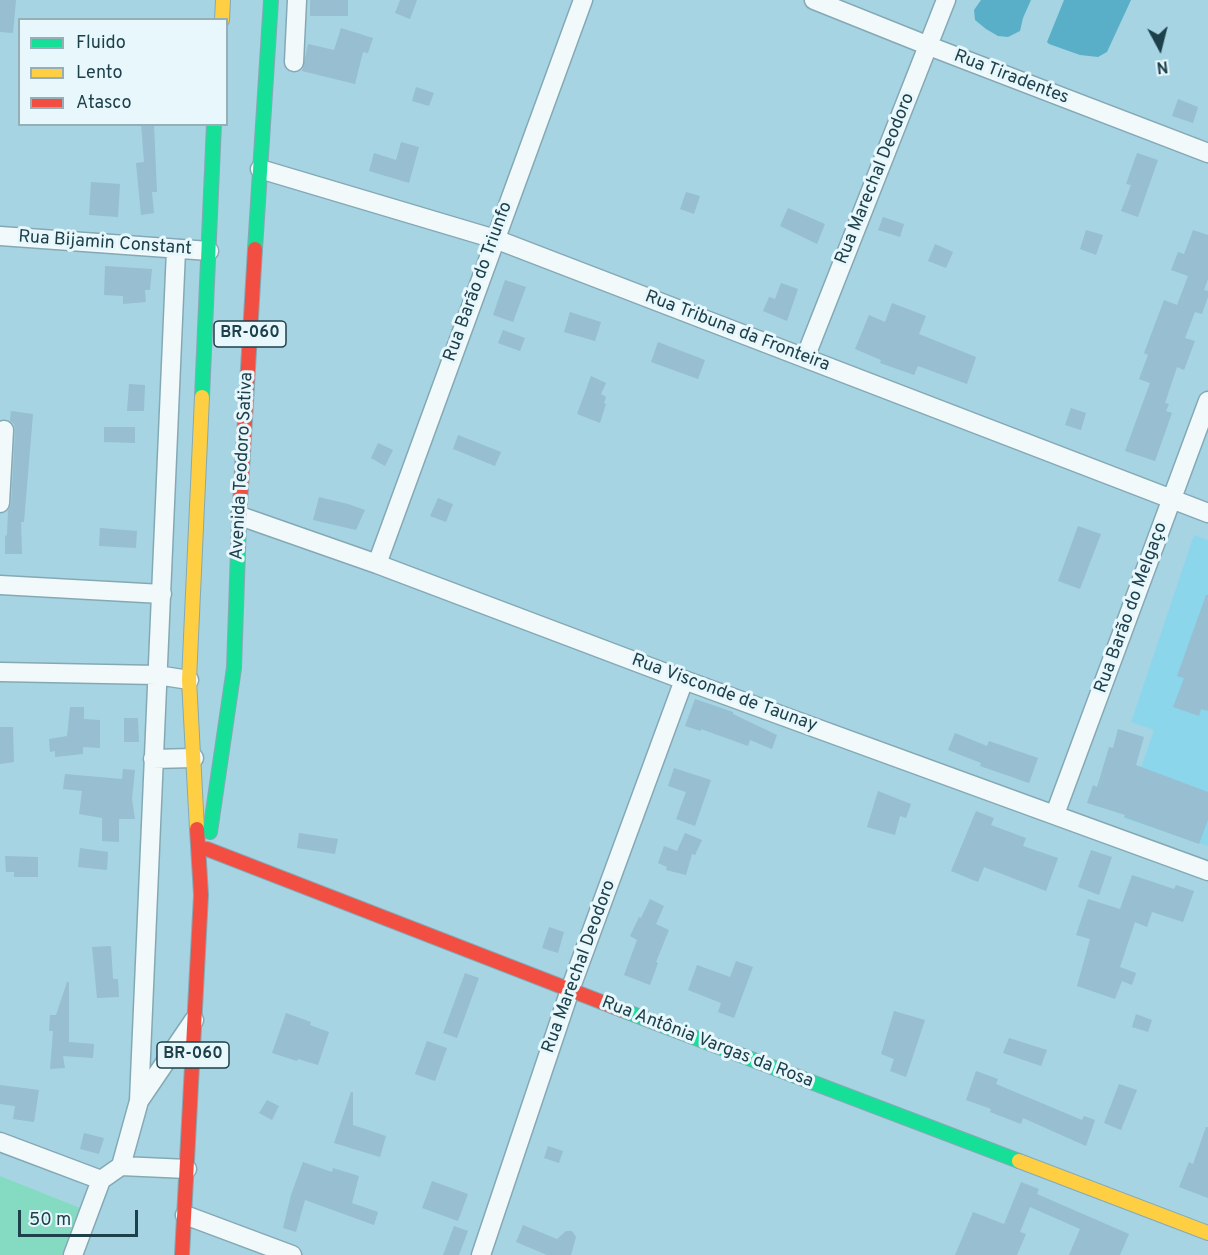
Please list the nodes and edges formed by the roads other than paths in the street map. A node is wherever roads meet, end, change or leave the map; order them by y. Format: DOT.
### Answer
graph roads {
  1 [pos="223,0"];
  2 [pos="271,0"];
  3 [pos="297,0"];
  4 [pos="583,0"];
  5 [pos="814,0"];
  6 [pos="946,0"];
  7 [pos="222,18"];
  8 [pos="928,46"];
  9 [pos="294,62"];
  10 [pos="214,126"];
  11 [pos="1208,153"];
  12 [pos="260,169"];
  13 [pos="0,236"];
  14 [pos="495,239"];
  15 [pos="176,250"];
  16 [pos="209,251"];
  17 [pos="805,358"];
  18 [pos="1208,401"];
  19 [pos="4,430"];
  20 [pos="1172,500"];
  21 [pos="0,503"];
  22 [pos="1208,513"];
  23 [pos="240,516"];
  24 [pos="377,564"];
  25 [pos="0,585"];
  26 [pos="162,594"];
  27 [pos="234,668"];
  28 [pos="0,672"];
  29 [pos="157,675"];
  30 [pos="200,676"];
  31 [pos="684,680"];
  32 [pos="194,758"];
  33 [pos="153,759"];
  34 [pos="1056,814"];
  35 [pos="207,849"];
  36 [pos="1208,871"];
  37 [pos="201,895"];
  38 [pos="570,990"];
  39 [pos="195,1018"];
  40 [pos="139,1101"];
  41 [pos="0,1142"];
  42 [pos="121,1166"];
  43 [pos="187,1169"];
  44 [pos="101,1180"];
  45 [pos="184,1215"];
  46 [pos="1208,1233"];
  47 [pos="73,1255"];
  48 [pos="182,1255"];
  49 [pos="292,1255"];
  50 [pos="481,1255"];
  1 -- 7 [label="main road"];
  2 -- 12 [label="main road, Avenida Teodoro Sativa / BR-060"];
  3 -- 9 [label="street"];
  4 -- 14 [label="street, Rua Barão do Triunfo"];
  5 -- 8 [label="street, Rua Tiradentes"];
  6 -- 8 [label="street, Rua Marechal Deodoro"];
  8 -- 11 [label="street, Rua Tiradentes"];
  8 -- 17 [label="street, Rua Marechal Deodoro"];
  10 -- 16 [label="main road, Avenida Teodoro Sativa / BR-060"];
  12 -- 14 [label="street, Rua Tribuna da Fronteira"];
  12 -- 23 [label="main road, Avenida Teodoro Sativa / BR-060"];
  13 -- 15 [label="street, Rua Bijamin Constant"];
  14 -- 17 [label="street, Rua Tribuna da Fronteira"];
  14 -- 24 [label="street, Rua Barão do Triunfo"];
  15 -- 16 [label="street, Rua Bijamin Constant"];
  15 -- 26 [label="street"];
  16 -- 30 [label="main road, Avenida Teodoro Sativa / BR-060"];
  17 -- 20 [label="street, Rua Tribuna da Fronteira"];
  18 -- 20 [label="street, Rua Barão do Melgaço"];
  19 -- 21 [label="street"];
  20 -- 22 [label="street, Rua Tribuna da Fronteira"];
  20 -- 34 [label="street, Rua Barão do Melgaço"];
  23 -- 24 [label="street, Rua Visconde de Taunay"];
  23 -- 27 [label="main road, Avenida Teodoro Sativa / BR-060"];
  24 -- 31 [label="street, Rua Visconde de Taunay"];
  25 -- 26 [label="street"];
  26 -- 29 [label="street"];
  27 -- 30 [label="main road"];
  27 -- 35 [label="main road, Avenida Teodoro Sativa / BR-060"];
  28 -- 29 [label="street"];
  29 -- 30 [label="street"];
  29 -- 33 [label="street"];
  30 -- 32 [label="main road, Avenida Teodoro Sativa / BR-060"];
  31 -- 34 [label="street, Rua Visconde de Taunay"];
  31 -- 38 [label="street, Rua Marechal Deodoro"];
  32 -- 33 [label="street"];
  32 -- 37 [label="main road, Avenida Teodoro Sativa / BR-060"];
  33 -- 40 [label="street"];
  34 -- 36 [label="street, Rua Visconde de Taunay"];
  35 -- 37 [label="main road, Avenida Teodoro Sativa / BR-060"];
  35 -- 38 [label="main road, Rua Antônia Vargas da Rosa"];
  37 -- 39 [label="main road, Avenida Teodoro Sativa / BR-060"];
  38 -- 46 [label="main road, Rua Antônia Vargas da Rosa"];
  38 -- 50 [label="street, Rua Marechal Deodoro"];
  39 -- 40 [label="street"];
  39 -- 43 [label="main road, Avenida Teodoro Sativa / BR-060"];
  40 -- 42 [label="street"];
  41 -- 44 [label="street"];
  42 -- 43 [label="street"];
  42 -- 44 [label="street"];
  43 -- 45 [label="main road, Avenida Teodoro Sativa / BR-060"];
  44 -- 47 [label="street"];
  45 -- 48 [label="main road, Avenida Teodoro Sativa / BR-060"];
  45 -- 49 [label="street"];
}
